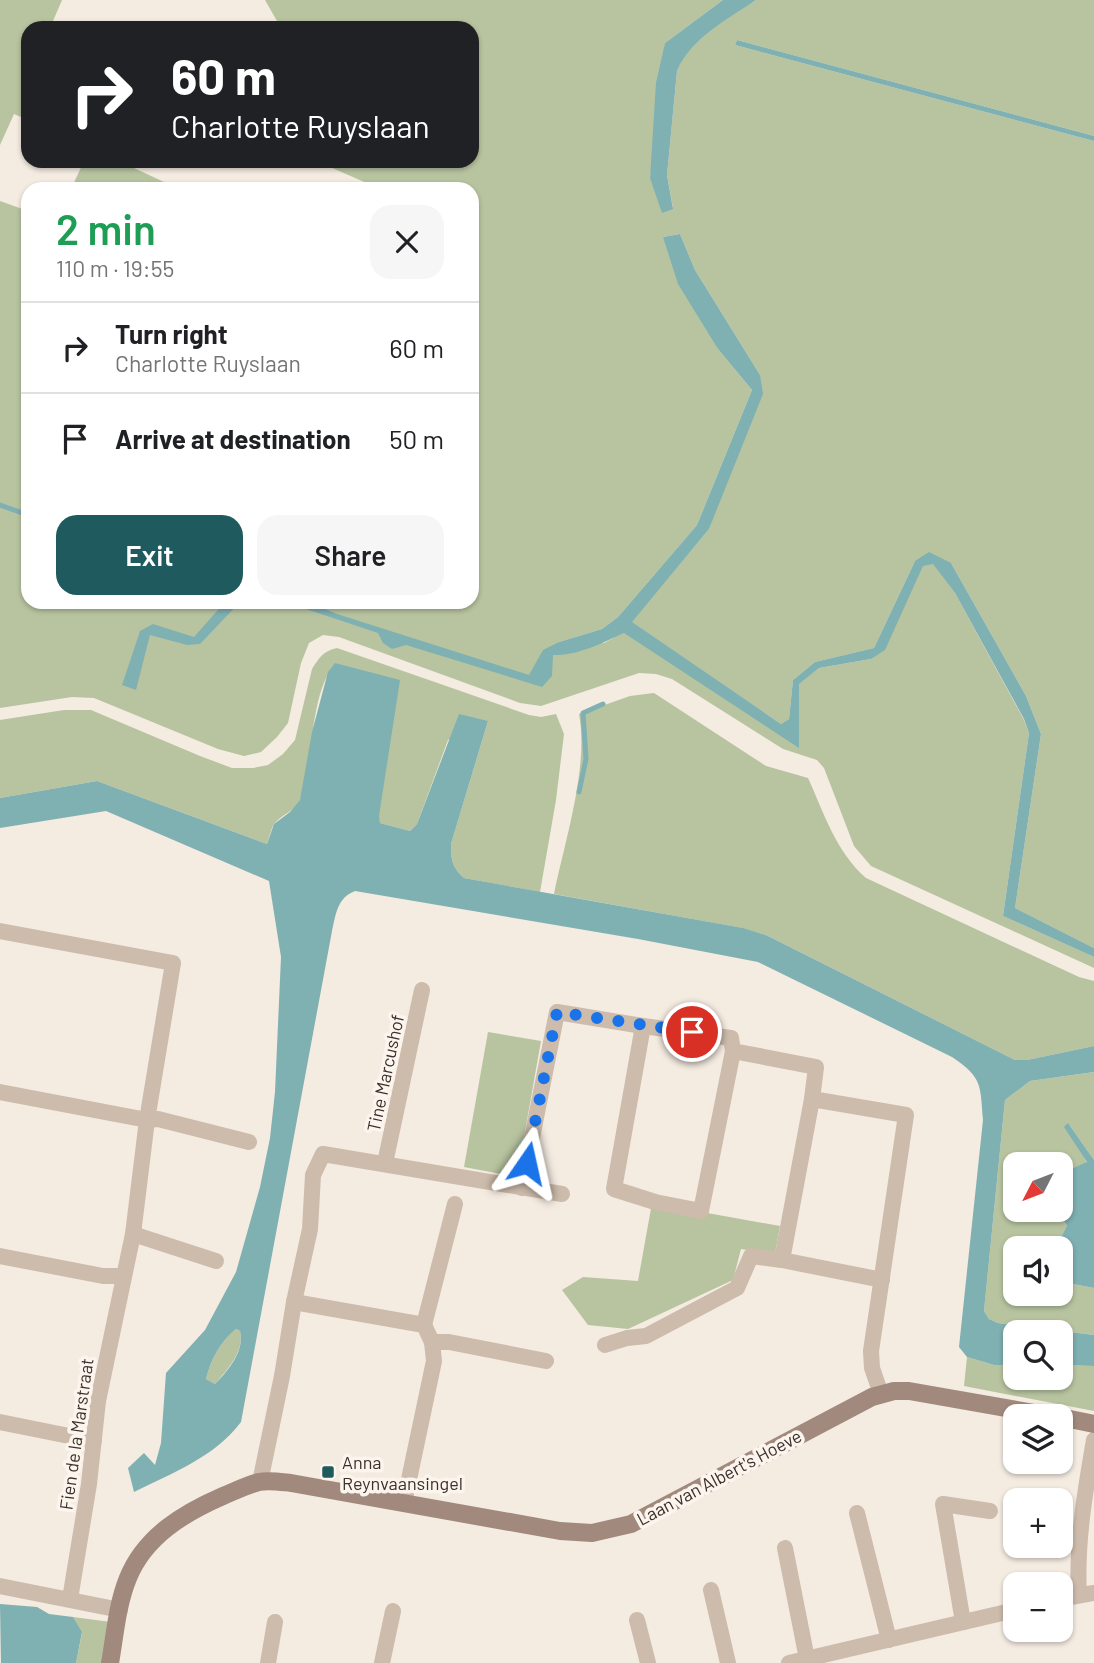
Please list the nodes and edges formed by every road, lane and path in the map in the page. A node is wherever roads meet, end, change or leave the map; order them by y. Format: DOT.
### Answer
graph roads {
  1 [pos="0,931"];
  2 [pos="422,990"];
  3 [pos="643,1026"];
  4 [pos="733,1051"];
  5 [pos="0,1092"];
  6 [pos="812,1099"];
  7 [pos="147,1120"];
  8 [pos="249,1142"];
  9 [pos="385,1164"];
  10 [pos="522,1188"];
  11 [pos="562,1194"];
  12 [pos="455,1204"];
  13 [pos="133,1234"];
  14 [pos="0,1255"];
  15 [pos="782,1260"];
  16 [pos="216,1261"];
  17 [pos="123,1276"];
  18 [pos="882,1280"];
  19 [pos="294,1302"];
  20 [pos="424,1325"];
  21 [pos="432,1342"];
  22 [pos="606,1345"];
  23 [pos="546,1361"];
  24 [pos="881,1394"];
  25 [pos="1003,1408"];
  26 [pos="1073,1420"];
  27 [pos="0,1422"];
  28 [pos="1094,1424"];
  29 [pos="1094,1440"];
  30 [pos="94,1441"];
  31 [pos="260,1482"];
  32 [pos="404,1503"];
  33 [pos="990,1511"];
  34 [pos="857,1513"];
  35 [pos="785,1548"];
  36 [pos="0,1586"];
  37 [pos="711,1590"];
  38 [pos="1086,1594"];
  39 [pos="70,1599"];
  40 [pos="120,1610"];
  41 [pos="393,1611"];
  42 [pos="1003,1613"];
  43 [pos="637,1620"];
  44 [pos="275,1622"];
  45 [pos="963,1622"];
  46 [pos="889,1640"];
  47 [pos="801,1661"];
  48 [pos="110,1663"];
  49 [pos="268,1663"];
  50 [pos="382,1663"];
  51 [pos="648,1663"];
  52 [pos="727,1663"];
  1 -- 7 [label="street, Fien de la Marstraat"];
  2 -- 9 [label="street, Tine Marcushof"];
  3 -- 4 [label="street"];
  3 -- 4 [label="street"];
  3 -- 10 [label="street"];
  4 -- 6 [label="street"];
  5 -- 7 [label="street"];
  6 -- 15 [label="street"];
  6 -- 18 [label="street"];
  7 -- 8 [label="street"];
  7 -- 13 [label="street, Fien de la Marstraat"];
  9 -- 10 [label="street"];
  9 -- 19 [label="street"];
  10 -- 11 [label="street"];
  12 -- 20 [label="street"];
  13 -- 16 [label="street"];
  13 -- 17 [label="street, Fien de la Marstraat"];
  14 -- 17 [label="street"];
  15 -- 18 [label="street"];
  15 -- 22 [label="street"];
  17 -- 30 [label="street, Fien de la Marstraat"];
  18 -- 24 [label="street"];
  19 -- 20 [label="street"];
  19 -- 31 [label="street"];
  20 -- 21 [label="street"];
  21 -- 23 [label="street"];
  21 -- 32 [label="street"];
  24 -- 25 [label="street, Laan van Albert's Hoeve"];
  24 -- 32 [label="street, Laan van Albert's Hoeve"];
  26 -- 28 [label="street"];
  27 -- 30 [label="street"];
  29 -- 38 [label="street"];
  30 -- 39 [label="street, Fien de la Marstraat"];
  31 -- 32 [label="street, Laan van Albert's Hoeve"];
  31 -- 40 [label="street, Laan van Albert's Hoeve"];
  33 -- 45 [label="street"];
  34 -- 46 [label="street"];
  35 -- 47 [label="street"];
  36 -- 39 [label="street"];
  37 -- 52 [label="street"];
  39 -- 40 [label="street"];
  40 -- 48 [label="street, Laan van Albert's Hoeve"];
  41 -- 50 [label="street"];
  42 -- 45 [label="street"];
  43 -- 51 [label="street"];
  44 -- 49 [label="street"];
  45 -- 46 [label="street"];
  46 -- 47 [label="street"];
}
